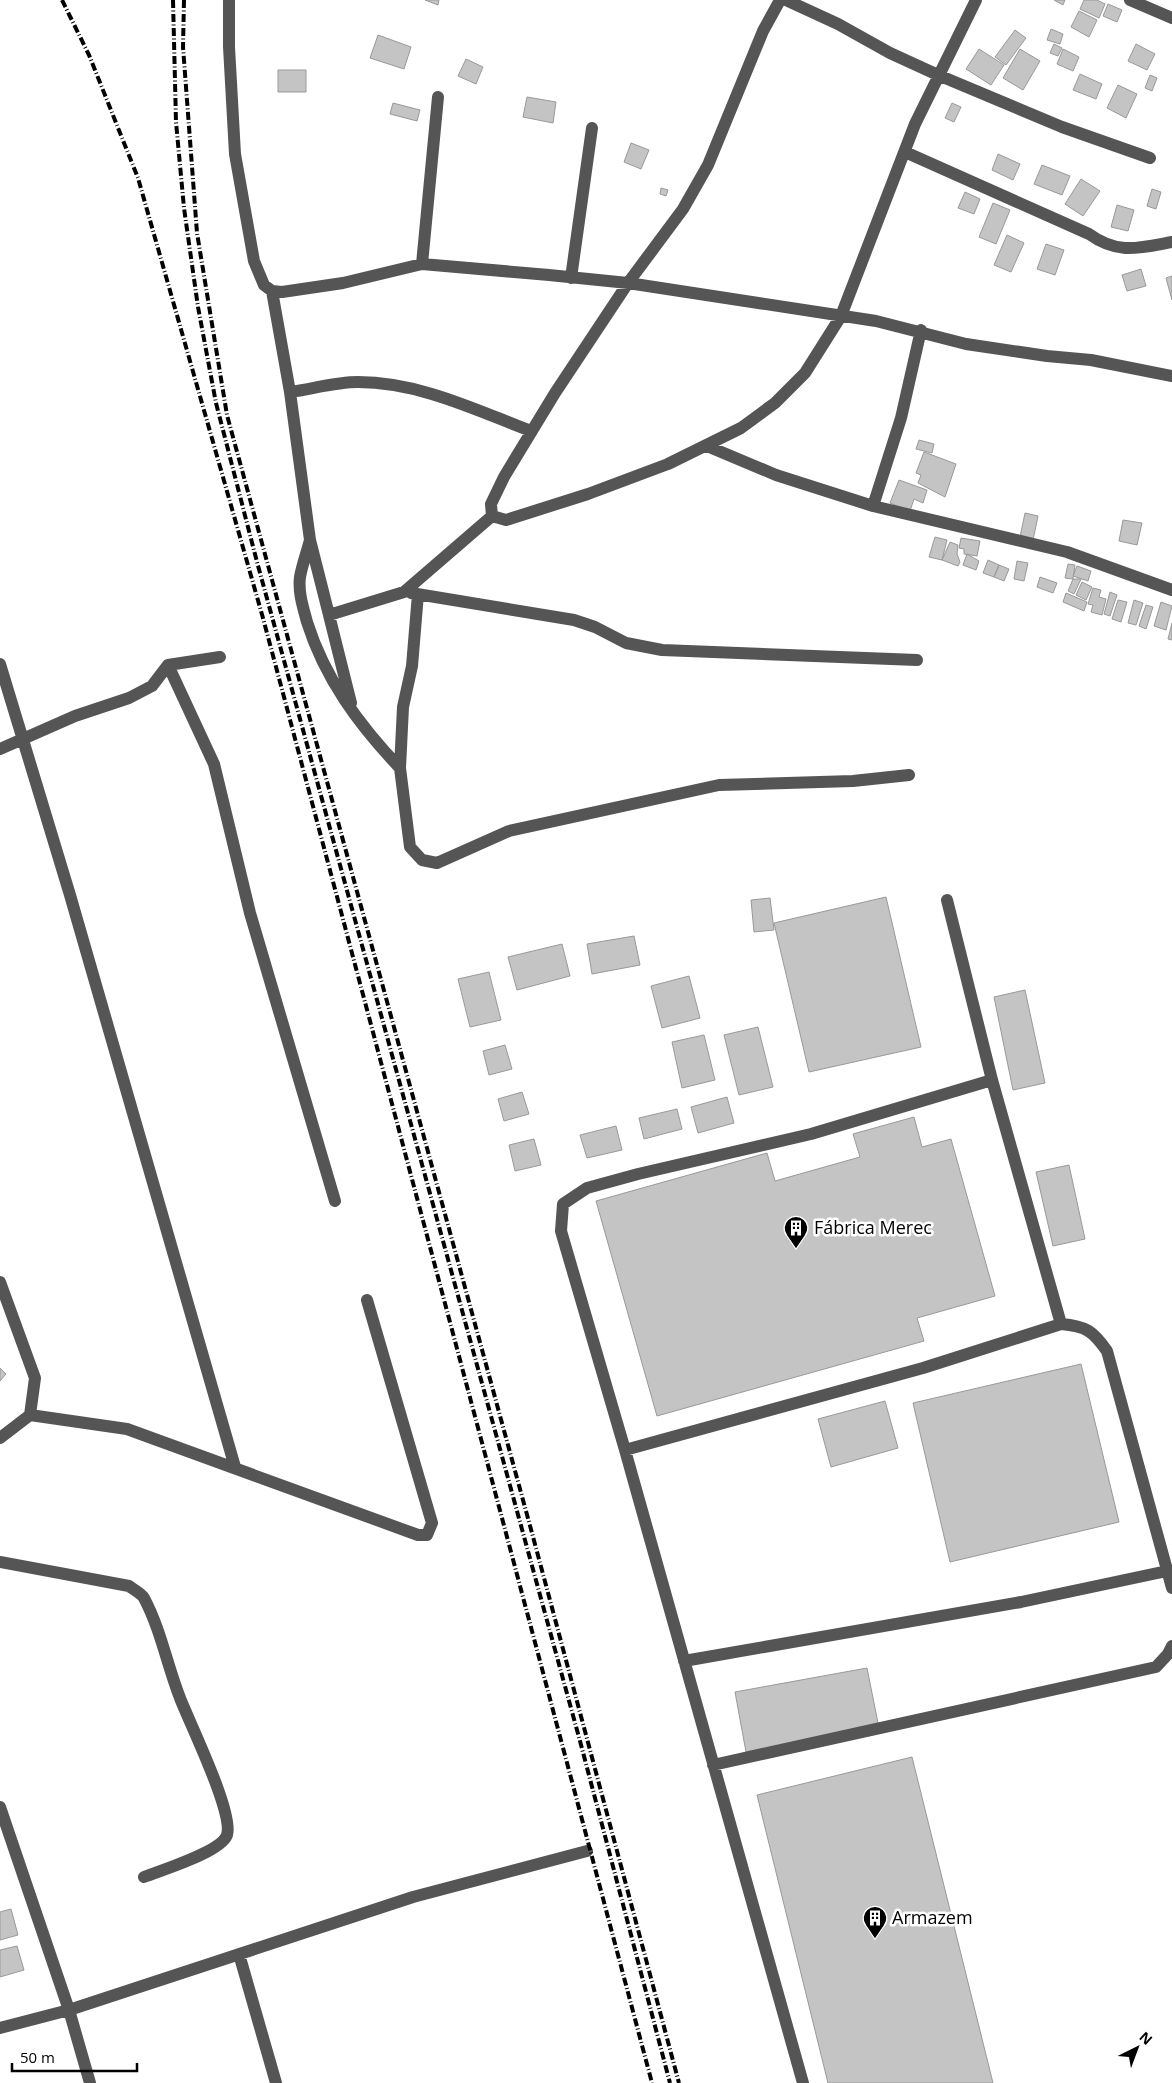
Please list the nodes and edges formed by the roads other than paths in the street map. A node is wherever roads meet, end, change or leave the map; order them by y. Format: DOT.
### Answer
graph roads {
  1 [pos="229,0"];
  2 [pos="780,0"];
  3 [pos="786,0"];
  4 [pos="976,0"];
  5 [pos="1130,0"];
  6 [pos="1171,15"];
  7 [pos="938,74"];
  8 [pos="438,97"];
  9 [pos="592,128"];
  10 [pos="906,152"];
  11 [pos="1150,158"];
  12 [pos="1172,242"];
  13 [pos="422,264"];
  14 [pos="571,278"];
  15 [pos="628,283"];
  16 [pos="272,291"];
  17 [pos="841,316"];
  18 [pos="921,330"];
  19 [pos="1172,376"];
  20 [pos="290,392"];
  21 [pos="531,431"];
  22 [pos="707,446"];
  23 [pos="873,506"];
  24 [pos="492,516"];
  25 [pos="310,540"];
  26 [pos="1172,590"];
  27 [pos="404,592"];
  28 [pos="418,594"];
  29 [pos="329,615"];
  30 [pos="220,657"];
  31 [pos="917,660"];
  32 [pos="0,664"];
  33 [pos="168,665"];
  34 [pos="353,714"];
  35 [pos="22,738"];
  36 [pos="0,748"];
  37 [pos="400,768"];
  38 [pos="909,775"];
  39 [pos="947,900"];
  40 [pos="992,1080"];
  41 [pos="335,1200"];
  42 [pos="1,1290"];
  43 [pos="367,1300"];
  44 [pos="1061,1324"];
  45 [pos="30,1414"];
  46 [pos="0,1438"];
  47 [pos="625,1450"];
  48 [pos="235,1467"];
  49 [pos="0,1562"];
  50 [pos="1167,1571"];
  51 [pos="1172,1588"];
  52 [pos="1172,1646"];
  53 [pos="684,1661"];
  54 [pos="713,1765"];
  55 [pos="0,1808"];
  56 [pos="587,1851"];
  57 [pos="144,1877"];
  58 [pos="239,1954"];
  59 [pos="69,2010"];
  60 [pos="0,2028"];
  61 [pos="90,2083"];
  62 [pos="276,2083"];
  63 [pos="803,2083"];
  1 -- 16 [label="street"];
  2 -- 15 [label="street"];
  3 -- 7 [label="street"];
  4 -- 7 [label="street"];
  5 -- 6 [label="street"];
  7 -- 10 [label="street"];
  7 -- 11 [label="street"];
  8 -- 13 [label="street"];
  9 -- 14 [label="street"];
  10 -- 12 [label="street"];
  10 -- 17 [label="street"];
  13 -- 14 [label="street"];
  13 -- 16 [label="street"];
  14 -- 15 [label="street"];
  15 -- 17 [label="street"];
  15 -- 21 [label="street"];
  16 -- 20 [label="street"];
  17 -- 18 [label="street"];
  17 -- 22 [label="street"];
  18 -- 19 [label="street"];
  18 -- 23 [label="street"];
  20 -- 21 [label="street"];
  20 -- 25 [label="street"];
  21 -- 24 [label="street"];
  22 -- 23 [label="street"];
  22 -- 24 [label="street"];
  23 -- 26 [label="street"];
  24 -- 27 [label="street"];
  25 -- 29 [label="street"];
  25 -- 34 [label="street"];
  27 -- 28 [label="street"];
  27 -- 29 [label="street"];
  28 -- 31 [label="street"];
  28 -- 37 [label="street"];
  29 -- 34 [label="street"];
  30 -- 33 [label="street"];
  32 -- 35 [label="street"];
  33 -- 35 [label="street"];
  33 -- 41 [label="street"];
  34 -- 37 [label="street"];
  35 -- 36 [label="street"];
  35 -- 48 [label="street"];
  37 -- 38 [label="street"];
  39 -- 40 [label="street"];
  40 -- 44 [label="street"];
  40 -- 47 [label="street"];
  42 -- 45 [label="street"];
  43 -- 48 [label="street"];
  44 -- 47 [label="street"];
  44 -- 50 [label="street"];
  45 -- 46 [label="street"];
  45 -- 48 [label="street"];
  47 -- 53 [label="street"];
  49 -- 57 [label="street"];
  50 -- 51 [label="street"];
  50 -- 53 [label="street"];
  52 -- 54 [label="street"];
  53 -- 54 [label="street"];
  54 -- 63 [label="street"];
  55 -- 59 [label="street"];
  56 -- 58 [label="street"];
  58 -- 59 [label="street"];
  58 -- 62 [label="street"];
  59 -- 60 [label="street"];
  59 -- 61 [label="street"];
}
